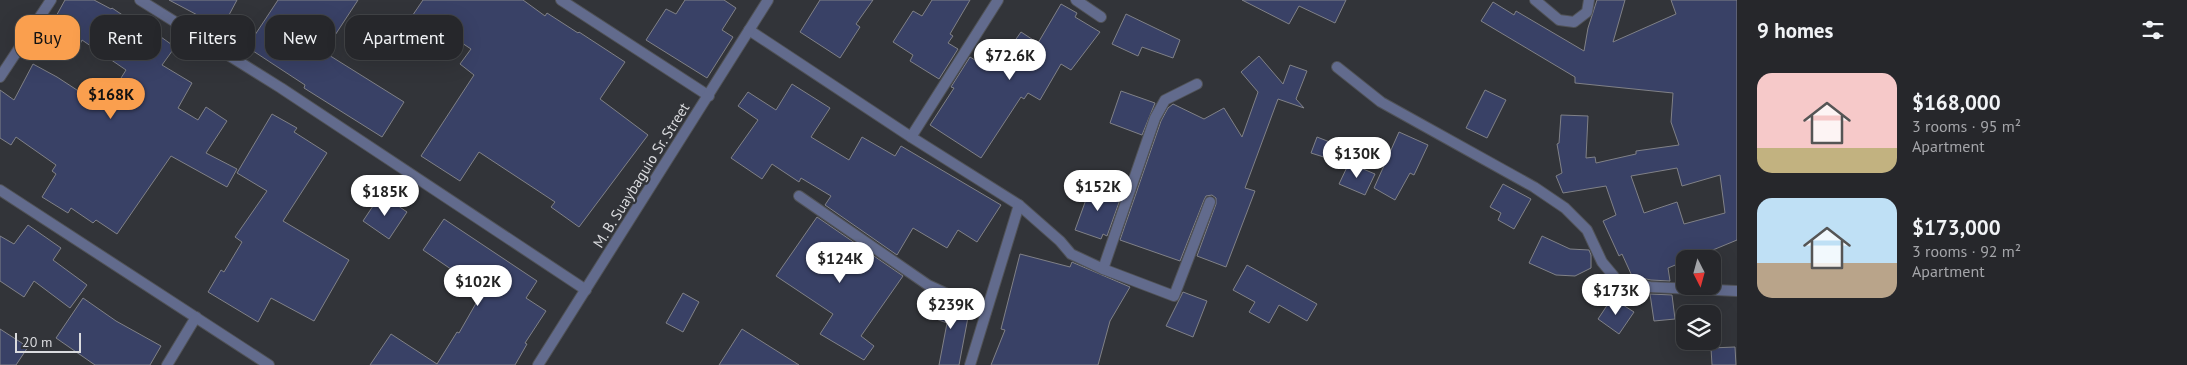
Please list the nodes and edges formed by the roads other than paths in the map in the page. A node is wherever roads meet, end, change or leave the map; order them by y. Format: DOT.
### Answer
graph roads {
  1 [pos="51,0"];
  2 [pos="140,0"];
  3 [pos="561,0"];
  4 [pos="768,0"];
  5 [pos="998,0"];
  6 [pos="1076,0"];
  7 [pos="1534,0"];
  8 [pos="1589,0"];
  9 [pos="1101,17"];
  10 [pos="749,30"];
  11 [pos="1337,67"];
  12 [pos="0,77"];
  13 [pos="1196,84"];
  14 [pos="709,96"];
  15 [pos="911,137"];
  16 [pos="0,190"];
  17 [pos="799,196"];
  18 [pos="1210,202"];
  19 [pos="1019,205"];
  20 [pos="1103,269"];
  21 [pos="586,290"];
  22 [pos="1737,291"];
  23 [pos="986,312"];
  24 [pos="196,317"];
  25 [pos="167,365"];
  26 [pos="269,365"];
  27 [pos="538,365"];
  28 [pos="970,365"];
  1 -- 12 [label="street"];
  2 -- 21 [label="street"];
  3 -- 14 [label="street"];
  4 -- 10 [label="street, M. B. Suaybaguio Sr. Street"];
  5 -- 15 [label="street"];
  6 -- 9 [label="street"];
  7 -- 8 [label="street"];
  10 -- 14 [label="street, M. B. Suaybaguio Sr. Street"];
  10 -- 15 [label="street"];
  11 -- 22 [label="street"];
  13 -- 20 [label="street"];
  14 -- 21 [label="street, M. B. Suaybaguio Sr. Street"];
  15 -- 19 [label="street"];
  16 -- 24 [label="street"];
  17 -- 23 [label="street"];
  18 -- 20 [label="street"];
  19 -- 20 [label="street"];
  19 -- 23 [label="street"];
  21 -- 27 [label="street, M. B. Suaybaguio Sr. Street"];
  23 -- 28 [label="street"];
  24 -- 25 [label="street"];
  24 -- 26 [label="street"];
}
